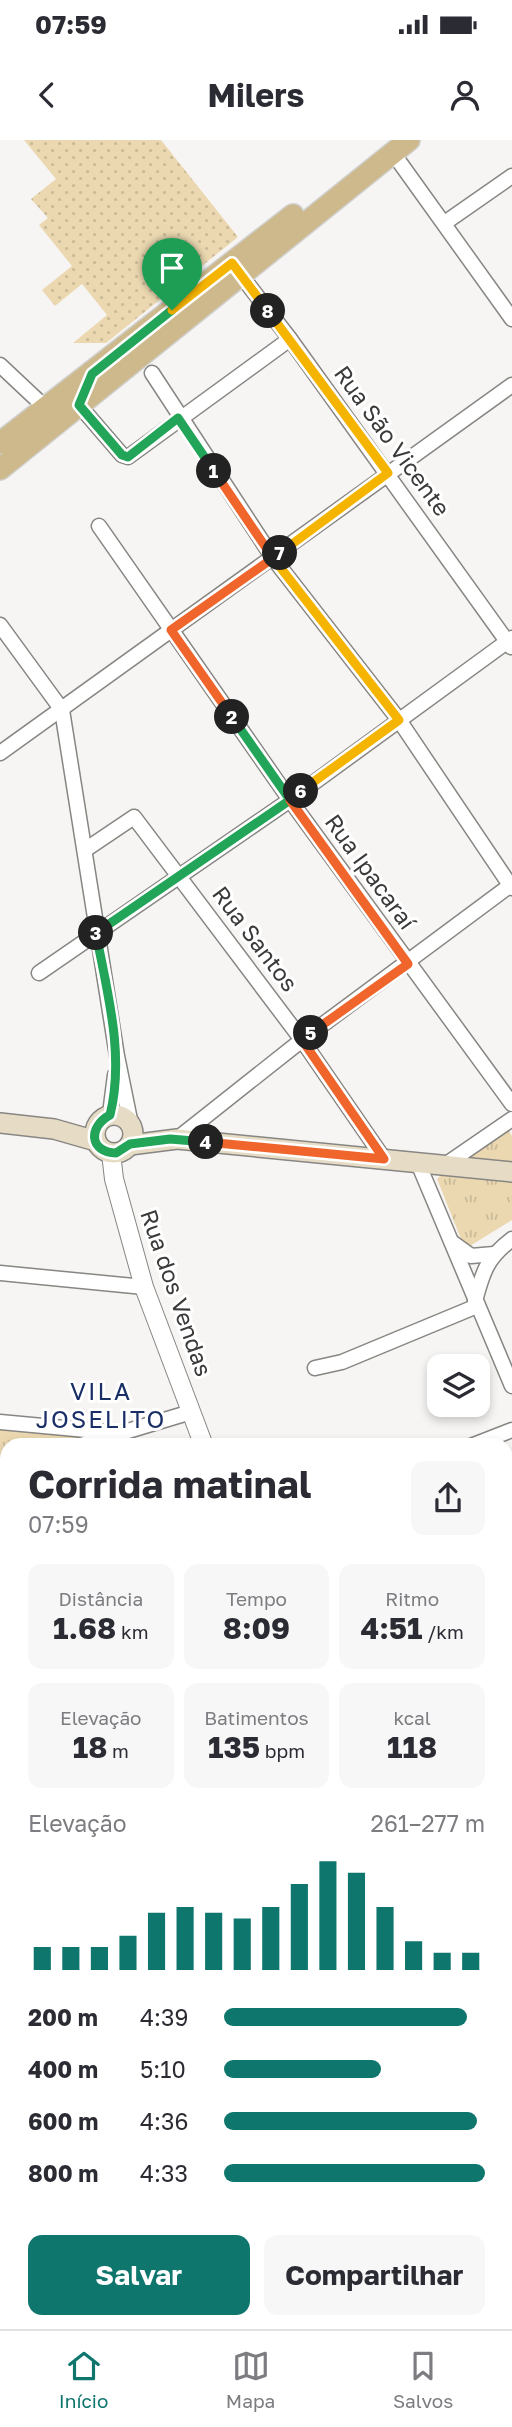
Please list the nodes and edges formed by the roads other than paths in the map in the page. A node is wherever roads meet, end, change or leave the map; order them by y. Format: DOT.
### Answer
graph roads {
  1 [pos="397,144"];
  2 [pos="512,176"];
  3 [pos="446,222"];
  4 [pos="236,269"];
  5 [pos="512,318"];
  6 [pos="290,339"];
  7 [pos="0,365"];
  8 [pos="152,373"];
  9 [pos="92,374"];
  10 [pos="512,386"];
  11 [pos="79,405"];
  12 [pos="52,414"];
  13 [pos="178,418"];
  14 [pos="0,443"];
  15 [pos="0,469"];
  16 [pos="388,473"];
  17 [pos="99,526"];
  18 [pos="273,558"];
  19 [pos="0,625"];
  20 [pos="171,630"];
  21 [pos="510,643"];
  22 [pos="62,710"];
  23 [pos="399,720"];
  24 [pos="0,753"];
  25 [pos="290,800"];
  26 [pos="85,850"];
  27 [pos="179,875"];
  28 [pos="511,886"];
  29 [pos="96,933"];
  30 [pos="408,964"];
  31 [pos="39,973"];
  32 [pos="302,1040"];
  33 [pos="117,1056"];
  34 [pos="512,1104"];
  35 [pos="104,1118"];
  36 [pos="512,1119"];
  37 [pos="0,1123"];
  38 [pos="54,1129"];
  39 [pos="131,1132"];
  40 [pos="174,1139"];
  41 [pos="103,1147"];
  42 [pos="384,1159"];
  43 [pos="418,1163"];
  44 [pos="445,1165"];
  45 [pos="512,1172"];
  46 [pos="512,1239"];
  47 [pos="449,1240"];
  48 [pos="494,1254"];
  49 [pos="0,1273"];
  50 [pos="144,1287"];
  51 [pos="476,1303"];
  52 [pos="315,1368"];
  53 [pos="512,1386"];
  54 [pos="191,1412"];
  55 [pos="0,1422"];
  56 [pos="512,1430"];
  57 [pos="118,1433"];
  58 [pos="103,1438"];
  59 [pos="201,1438"];
  60 [pos="492,1438"];
  1 -- 3 [label="street"];
  1 -- 4 [label="main road"];
  2 -- 3 [label="street"];
  3 -- 5 [label="street"];
  4 -- 6 [label="street, Rua São Vicente"];
  4 -- 9 [label="main road"];
  4 -- 11 [label="main road"];
  6 -- 13 [label="street"];
  6 -- 16 [label="street, Rua São Vicente"];
  7 -- 12 [label="street"];
  8 -- 13 [label="street"];
  9 -- 11 [label="main road"];
  9 -- 12 [label="main road"];
  10 -- 16 [label="street"];
  11 -- 12 [label="main road"];
  11 -- 13 [label="street"];
  12 -- 14 [label="main road"];
  12 -- 15 [label="main road"];
  13 -- 18 [label="street"];
  16 -- 18 [label="street"];
  16 -- 21 [label="street, Rua São Vicente"];
  17 -- 20 [label="street, Rua Ipacaraí"];
  18 -- 20 [label="street"];
  18 -- 23 [label="street"];
  19 -- 22 [label="street"];
  20 -- 22 [label="street"];
  20 -- 25 [label="street, Rua Ipacaraí"];
  21 -- 23 [label="street"];
  22 -- 24 [label="street"];
  22 -- 26 [label="street"];
  23 -- 25 [label="street"];
  23 -- 28 [label="street"];
  25 -- 27 [label="street"];
  25 -- 30 [label="street, Rua Ipacaraí"];
  26 -- 27 [label="street, Rua Santos"];
  26 -- 29 [label="street"];
  27 -- 29 [label="street"];
  27 -- 32 [label="street, Rua Santos"];
  28 -- 30 [label="street"];
  29 -- 31 [label="street"];
  29 -- 33 [label="street"];
  30 -- 32 [label="street"];
  30 -- 34 [label="street, Rua Ipacaraí"];
  32 -- 40 [label="street"];
  32 -- 42 [label="street, Rua Santos"];
  33 -- 35 [label="street"];
  33 -- 39 [label="street"];
  35 -- 38 [label="main road"];
  35 -- 39 [label="main road"];
  35 -- 41 [label="main road"];
  36 -- 44 [label="street"];
  37 -- 38 [label="main road"];
  38 -- 41 [label="main road"];
  39 -- 40 [label="main road"];
  39 -- 41 [label="main road"];
  40 -- 42 [label="main road"];
  41 -- 50 [label="street, Rua dos Vendas"];
  42 -- 43 [label="main road"];
  43 -- 44 [label="main road"];
  43 -- 47 [label="street"];
  44 -- 45 [label="main road"];
  46 -- 48 [label="street"];
  47 -- 48 [label="street"];
  47 -- 51 [label="street"];
  48 -- 51 [label="street"];
  49 -- 50 [label="street"];
  50 -- 54 [label="street, Rua dos Vendas"];
  51 -- 52 [label="street"];
  51 -- 53 [label="street"];
  54 -- 57 [label="street"];
  54 -- 59 [label="street, Rua dos Vendas"];
  55 -- 57 [label="street"];
  56 -- 60 [label="street"];
  57 -- 58 [label="street"];
}
